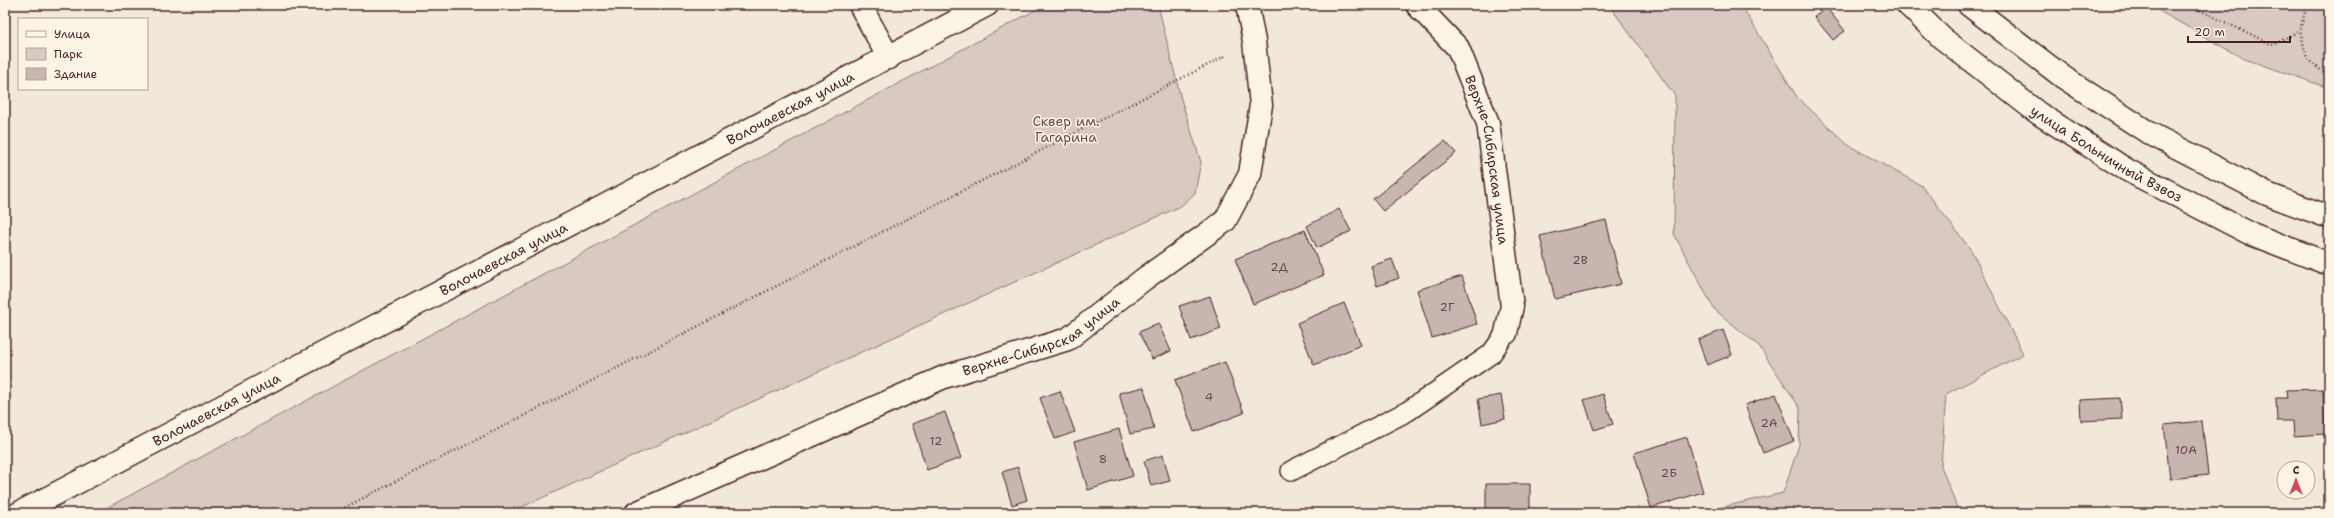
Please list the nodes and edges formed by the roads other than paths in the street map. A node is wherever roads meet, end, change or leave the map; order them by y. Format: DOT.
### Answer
graph roads {
  1 [pos="860,5"];
  2 [pos="987,5"];
  3 [pos="1247,5"];
  4 [pos="1416,5"];
  5 [pos="1908,5"];
  6 [pos="1969,5"];
  7 [pos="889,58"];
  8 [pos="2329,218"];
  9 [pos="2329,264"];
  10 [pos="1506,333"];
  11 [pos="1291,471"];
  12 [pos="20,513"];
  13 [pos="636,513"];
  1 -- 7 [label="street"];
  2 -- 7 [label="street, Волочаевская улица"];
  3 -- 13 [label="street, Верхне-Сибирская улица"];
  4 -- 10 [label="street, Верхне-Сибирская улица"];
  5 -- 9 [label="street, улица Больничный Взвоз"];
  6 -- 8 [label="street"];
  7 -- 12 [label="street, Волочаевская улица"];
  10 -- 11 [label="lane"];
}
